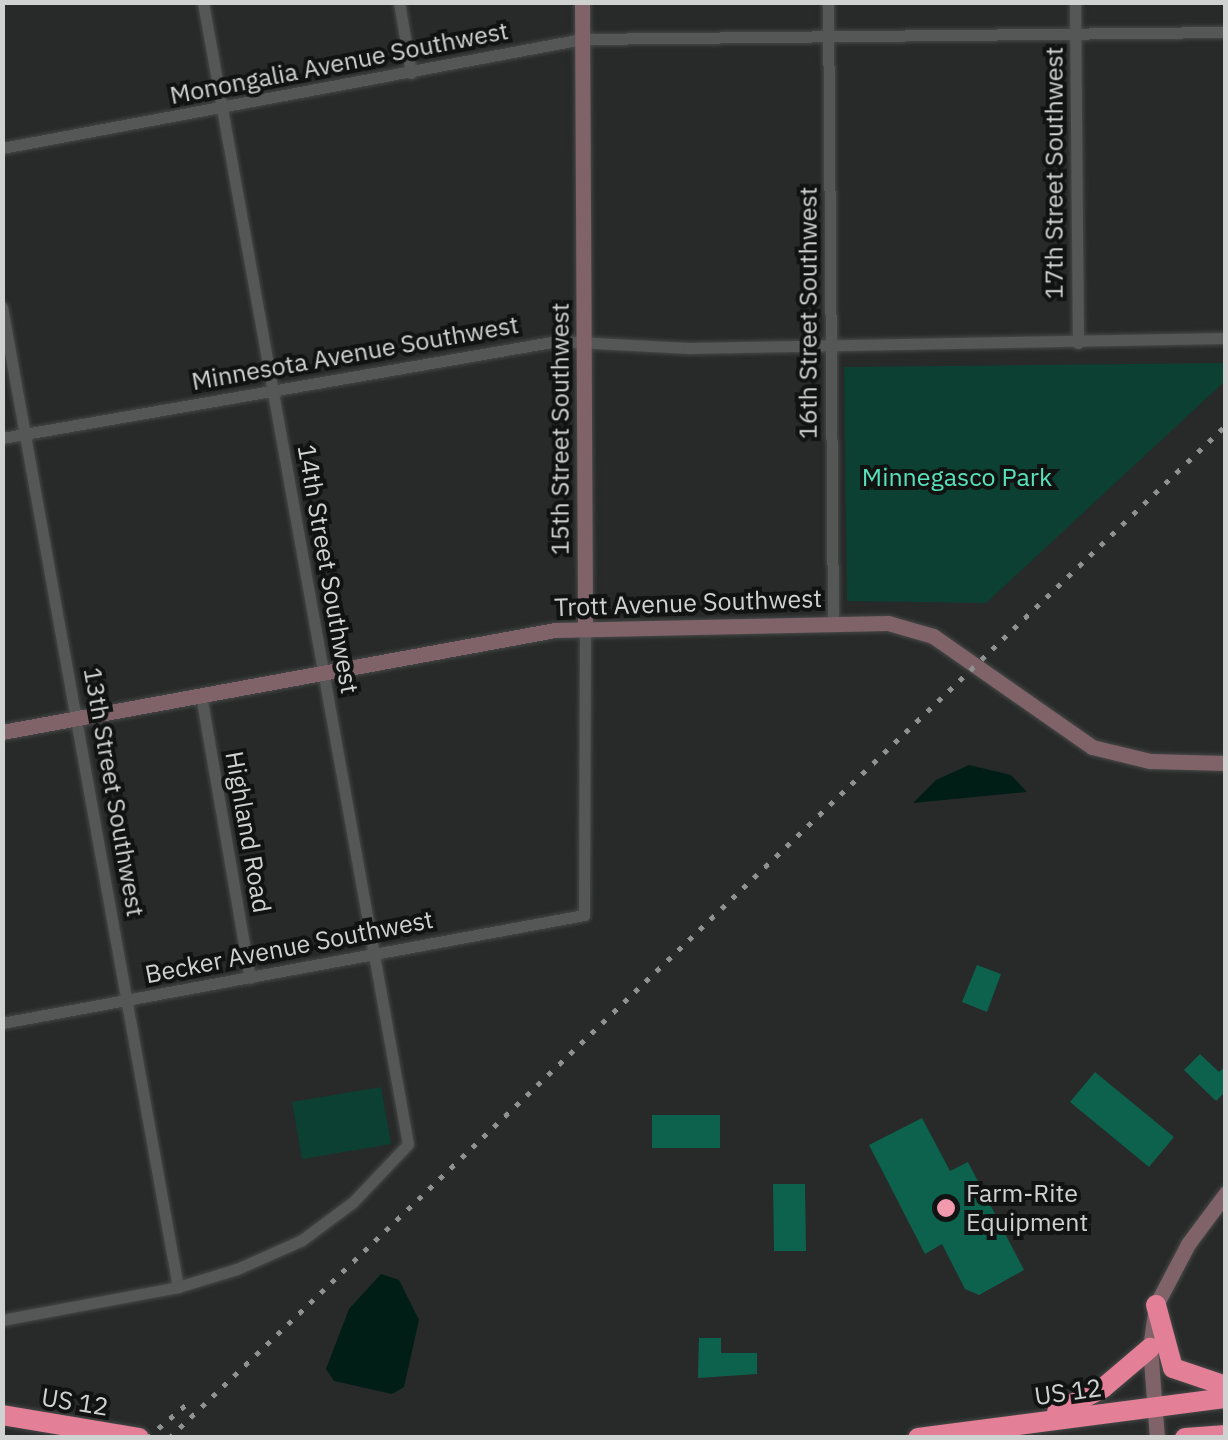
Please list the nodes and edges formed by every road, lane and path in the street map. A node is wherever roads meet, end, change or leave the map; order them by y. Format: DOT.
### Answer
graph roads {
  1 [pos="203,2"];
  2 [pos="400,2"];
  3 [pos="582,2"];
  4 [pos="828,2"];
  5 [pos="1075,2"];
  6 [pos="1226,32"];
  7 [pos="828,34"];
  8 [pos="1075,34"];
  9 [pos="582,39"];
  10 [pos="411,73"];
  11 [pos="222,108"];
  12 [pos="2,148"];
  13 [pos="2,307"];
  14 [pos="1226,338"];
  15 [pos="584,341"];
  16 [pos="1078,344"];
  17 [pos="831,348"];
  18 [pos="272,390"];
  19 [pos="26,434"];
  20 [pos="2,438"];
  21 [pos="833,623"];
  22 [pos="585,628"];
  23 [pos="324,672"];
  24 [pos="201,695"];
  25 [pos="77,718"];
  26 [pos="2,732"];
  27 [pos="1226,762"];
  28 [pos="584,915"];
  29 [pos="374,954"];
  30 [pos="250,978"];
  31 [pos="129,1000"];
  32 [pos="2,1023"];
  33 [pos="1226,1193"];
  34 [pos="178,1287"];
  35 [pos="1156,1304"];
  36 [pos="2,1320"];
  37 [pos="1150,1348"];
  38 [pos="1226,1386"];
  39 [pos="1226,1398"];
  40 [pos="1153,1405"];
  41 [pos="2,1415"];
  42 [pos="992,1428"];
  43 [pos="1226,1434"];
  44 [pos="139,1438"];
  45 [pos="918,1438"];
  46 [pos="1157,1438"];
  47 [pos="1185,1438"];
  1 -- 11 [label="street, 14th Street Southwest"];
  2 -- 10 [label="street"];
  3 -- 9 [label="street, 15th Street Southwest"];
  4 -- 7 [label="street, 16th Street Southwest"];
  5 -- 8 [label="street, 17th Street Southwest"];
  6 -- 8 [label="street, Monongalia Avenue Southwest"];
  7 -- 8 [label="street, Monongalia Avenue Southwest"];
  7 -- 9 [label="street, Monongalia Avenue Southwest"];
  7 -- 17 [label="street, 16th Street Southwest"];
  8 -- 16 [label="street, 17th Street Southwest"];
  9 -- 10 [label="street, Monongalia Avenue Southwest"];
  9 -- 15 [label="street, 15th Street Southwest"];
  10 -- 11 [label="street, Monongalia Avenue Southwest"];
  11 -- 12 [label="street, Monongalia Avenue Southwest"];
  11 -- 18 [label="street, 14th Street Southwest"];
  13 -- 19 [label="street, 13th Street Southwest"];
  14 -- 16 [label="street, Minnesota Avenue Southwest"];
  15 -- 17 [label="street, Minnesota Avenue Southwest"];
  15 -- 18 [label="street, Minnesota Avenue Southwest"];
  15 -- 22 [label="street, 15th Street Southwest"];
  16 -- 17 [label="street, Minnesota Avenue Southwest"];
  17 -- 21 [label="street, 16th Street Southwest"];
  18 -- 19 [label="street, Minnesota Avenue Southwest"];
  18 -- 23 [label="street, 14th Street Southwest"];
  19 -- 20 [label="street, Minnesota Avenue Southwest"];
  19 -- 25 [label="street, 13th Street Southwest"];
  21 -- 22 [label="street, Trott Avenue Southwest"];
  21 -- 27 [label="street, Trott Avenue Southwest"];
  22 -- 23 [label="street, Trott Avenue Southwest"];
  22 -- 28 [label="street, 15th Street Southwest"];
  23 -- 24 [label="street, Trott Avenue Southwest"];
  23 -- 29 [label="street, 14th Street Southwest"];
  24 -- 25 [label="street, Trott Avenue Southwest"];
  24 -- 30 [label="street, Highland Road"];
  25 -- 26 [label="street, Trott Avenue Southwest"];
  25 -- 31 [label="street, 13th Street Southwest"];
  28 -- 29 [label="street, Becker Avenue Southwest"];
  29 -- 30 [label="street, Becker Avenue Southwest"];
  29 -- 34 [label="street, 14th Street Southwest"];
  30 -- 31 [label="street, Becker Avenue Southwest"];
  31 -- 32 [label="street, Becker Avenue Southwest"];
  31 -- 34 [label="street, 13th Street Southwest"];
  33 -- 35 [label="street"];
  34 -- 36 [label="street"];
  35 -- 37 [label="street"];
  35 -- 38 [label="highway"];
  37 -- 40 [label="street"];
  37 -- 42 [label="highway"];
  39 -- 40 [label="highway, US 12 / US 12"];
  40 -- 42 [label="highway, US 12 / US 12"];
  40 -- 46 [label="street"];
  41 -- 44 [label="highway, US 12 / US 12"];
  42 -- 45 [label="highway, US 12 / US 12"];
  43 -- 47 [label="highway"];
}
